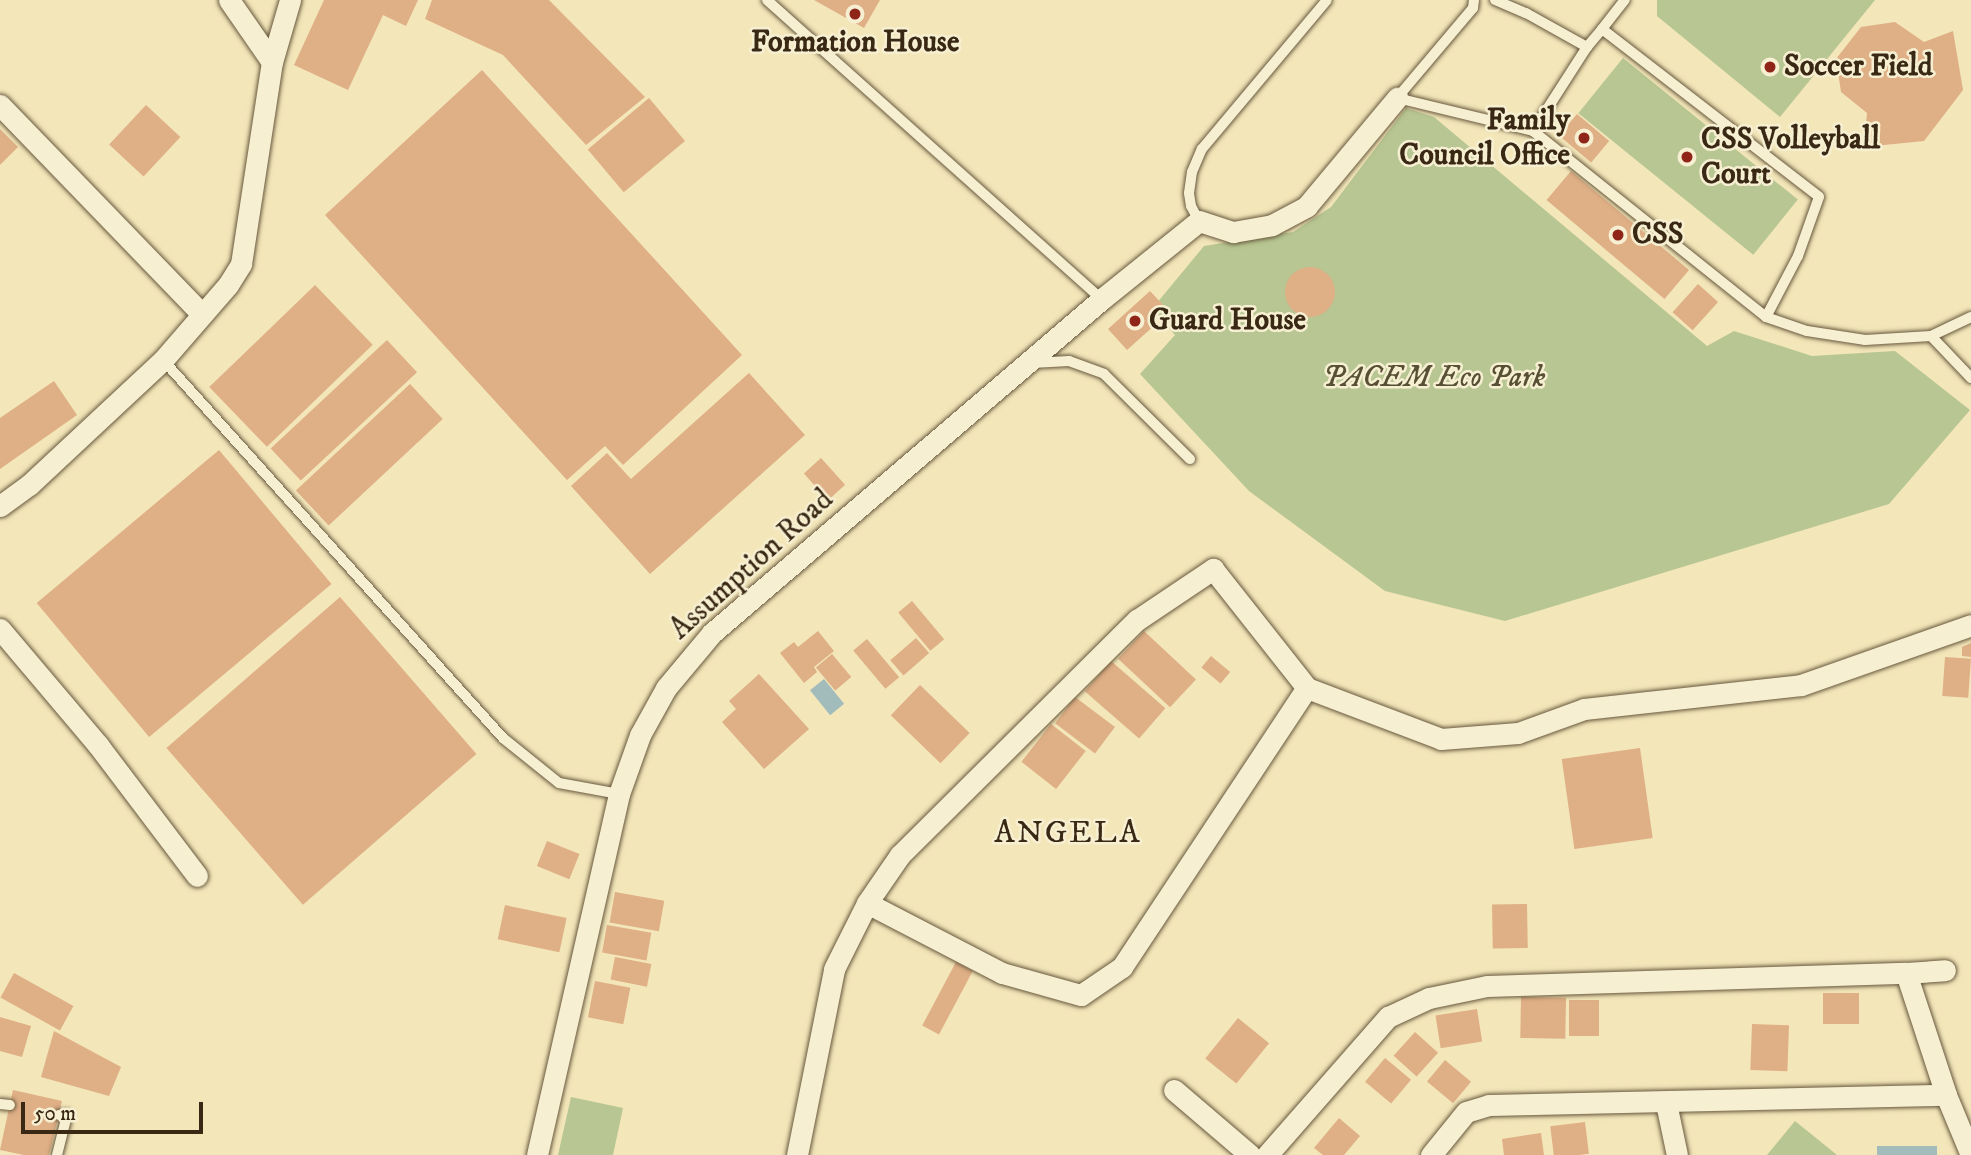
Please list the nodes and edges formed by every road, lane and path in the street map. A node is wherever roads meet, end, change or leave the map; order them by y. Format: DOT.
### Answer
graph roads {
  1 [pos="229,0"];
  2 [pos="289,0"];
  3 [pos="768,0"];
  4 [pos="1327,0"];
  5 [pos="1495,0"];
  6 [pos="1625,0"];
  7 [pos="1474,4"];
  8 [pos="1602,29"];
  9 [pos="1587,47"];
  10 [pos="272,62"];
  11 [pos="1397,98"];
  12 [pos="0,105"];
  13 [pos="1533,131"];
  14 [pos="1199,221"];
  15 [pos="1102,299"];
  16 [pos="202,314"];
  17 [pos="1766,317"];
  18 [pos="1971,317"];
  19 [pos="1931,336"];
  20 [pos="163,360"];
  21 [pos="1026,363"];
  22 [pos="1971,378"];
  23 [pos="1189,458"];
  24 [pos="0,506"];
  25 [pos="1971,625"];
  26 [pos="0,629"];
  27 [pos="1307,688"];
  28 [pos="619,794"];
  29 [pos="197,876"];
  30 [pos="867,902"];
  31 [pos="1945,970"];
  32 [pos="1906,973"];
  33 [pos="1174,1090"];
  34 [pos="1946,1095"];
  35 [pos="1666,1103"];
  36 [pos="58,1115"];
  37 [pos="1435,1153"];
  38 [pos="57,1155"];
  39 [pos="537,1155"];
  40 [pos="797,1155"];
  41 [pos="1250,1155"];
  42 [pos="1267,1155"];
  43 [pos="1677,1155"];
  44 [pos="1971,1155"];
  1 -- 10 [label="street"];
  2 -- 10 [label="street"];
  3 -- 15 [label="lane"];
  4 -- 14 [label="lane"];
  5 -- 9 [label="lane"];
  6 -- 8 [label="lane"];
  7 -- 11 [label="lane"];
  8 -- 9 [label="lane"];
  8 -- 17 [label="lane"];
  9 -- 13 [label="lane"];
  10 -- 16 [label="street"];
  11 -- 13 [label="lane"];
  11 -- 14 [label="street"];
  12 -- 16 [label="street"];
  13 -- 17 [label="lane"];
  14 -- 15 [label="street, Assumption Road"];
  15 -- 21 [label="street, Assumption Road"];
  16 -- 20 [label="street"];
  17 -- 19 [label="lane"];
  18 -- 19 [label="lane"];
  19 -- 22 [label="lane"];
  20 -- 24 [label="street"];
  20 -- 28 [label="lane"];
  21 -- 23 [label="lane"];
  21 -- 28 [label="street, Assumption Road"];
  25 -- 27 [label="street"];
  26 -- 29 [label="street"];
  27 -- 30 [label="street"];
  27 -- 30 [label="street"];
  28 -- 39 [label="street, Assumption Road"];
  30 -- 40 [label="street"];
  31 -- 32 [label="street"];
  32 -- 34 [label="street"];
  32 -- 42 [label="street"];
  33 -- 41 [label="street"];
  34 -- 35 [label="street"];
  34 -- 44 [label="street"];
  35 -- 37 [label="street"];
  35 -- 43 [label="street"];
  36 -- 38 [label="lane"];
}
